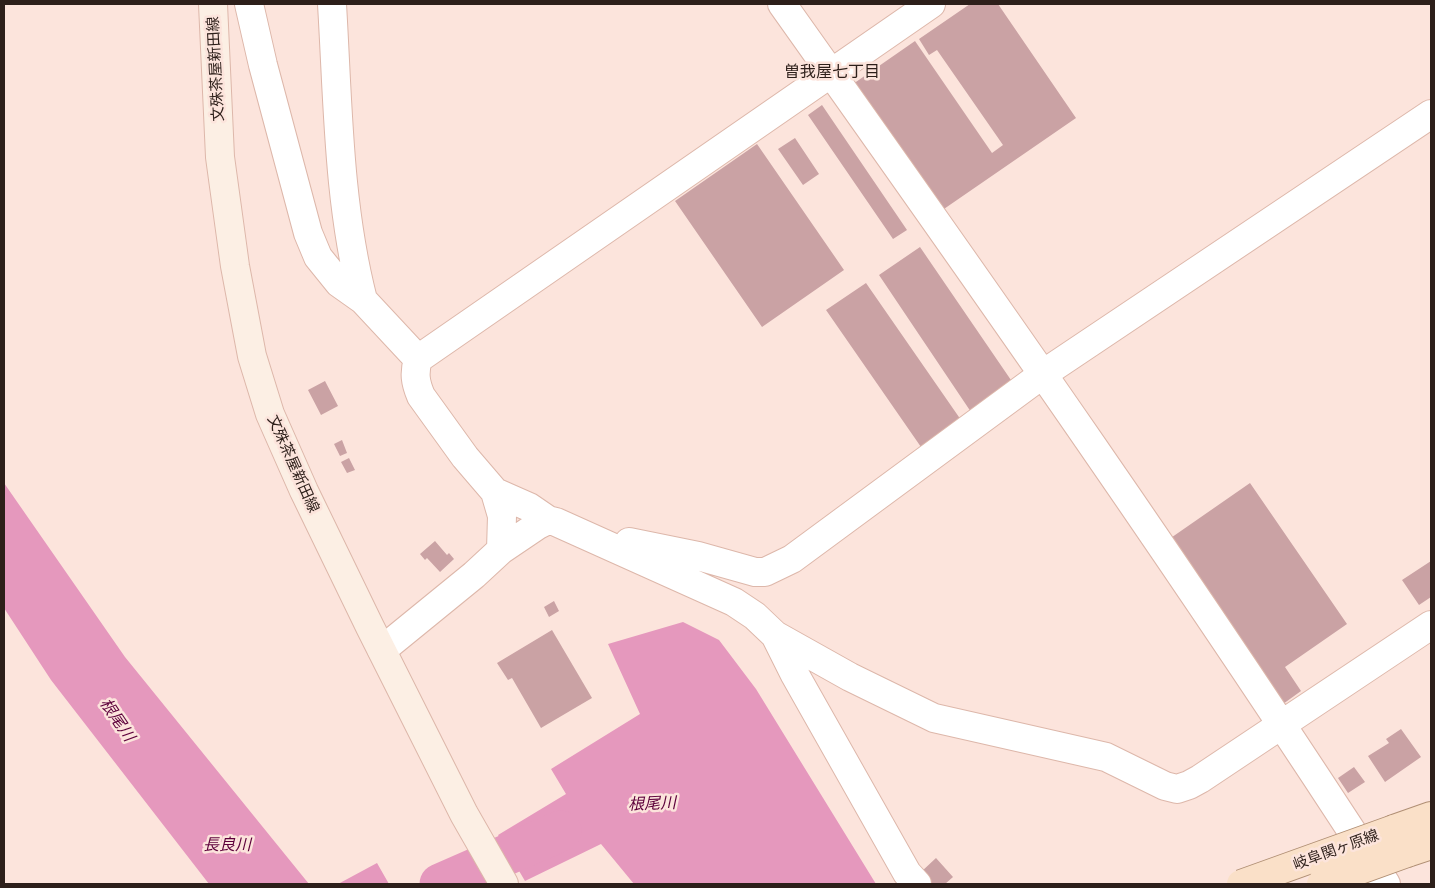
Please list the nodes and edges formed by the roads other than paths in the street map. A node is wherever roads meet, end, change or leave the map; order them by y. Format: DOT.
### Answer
graph roads {
  1 [pos="213,4"];
  2 [pos="249,4"];
  3 [pos="332,4"];
  4 [pos="782,4"];
  5 [pos="931,4"];
  6 [pos="831,72"];
  7 [pos="1431,114"];
  8 [pos="363,300"];
  9 [pos="418,359"];
  10 [pos="1043,374"];
  11 [pos="495,492"];
  12 [pos="548,520"];
  13 [pos="581,534"];
  14 [pos="501,550"];
  15 [pos="1431,625"];
  16 [pos="775,636"];
  17 [pos="382,650"];
  18 [pos="1283,725"];
  19 [pos="1431,816"];
  20 [pos="1419,849"];
  21 [pos="504,884"];
  22 [pos="917,884"];
  23 [pos="1241,884"];
  24 [pos="1321,884"];
  25 [pos="1386,884"];
  1 -- 17 [label="main road, 文殊茶屋新田線"];
  2 -- 8 [label="street"];
  3 -- 8 [label="street"];
  4 -- 6 [label="street"];
  5 -- 6 [label="street"];
  6 -- 9 [label="street"];
  6 -- 10 [label="street"];
  7 -- 10 [label="street"];
  8 -- 9 [label="street"];
  9 -- 11 [label="street"];
  10 -- 13 [label="street"];
  10 -- 18 [label="street"];
  11 -- 12 [label="street"];
  11 -- 14 [label="street"];
  12 -- 13 [label="street"];
  12 -- 14 [label="street"];
  13 -- 16 [label="street"];
  14 -- 17 [label="street"];
  15 -- 18 [label="street"];
  16 -- 18 [label="street"];
  16 -- 22 [label="street"];
  17 -- 21 [label="main road, 文殊茶屋新田線"];
  18 -- 25 [label="street"];
  19 -- 23 [label="main road, 岐阜関ヶ原線, bridge"];
  20 -- 24 [label="main road, 岐阜関ヶ原線, bridge"];
}
